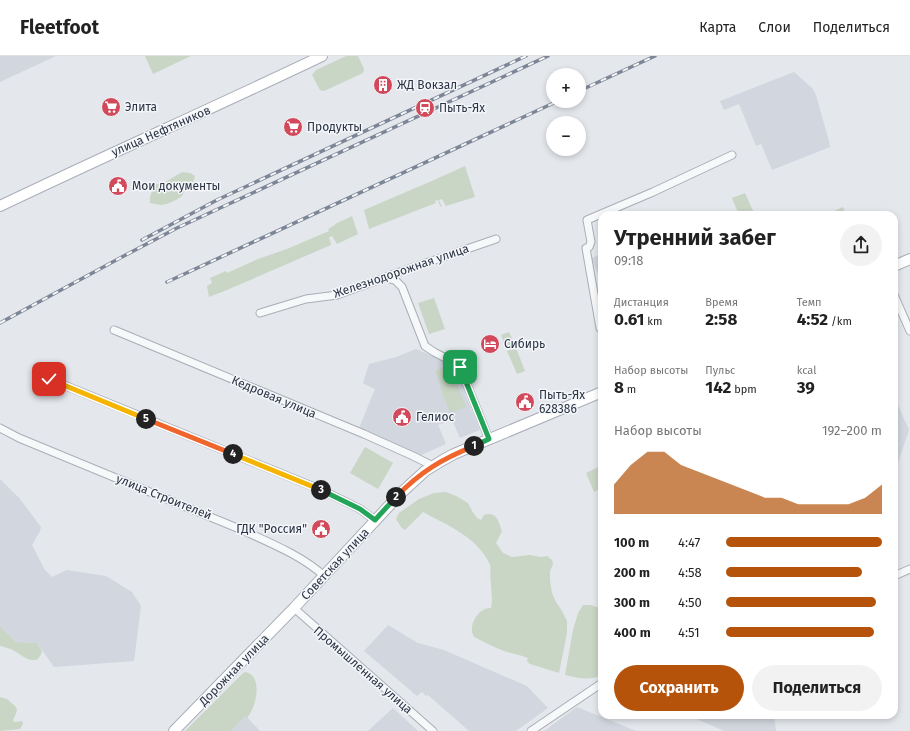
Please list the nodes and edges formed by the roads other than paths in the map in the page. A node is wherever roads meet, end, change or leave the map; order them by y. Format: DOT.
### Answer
graph roads {
  1 [pos="322,56"];
  2 [pos="732,156"];
  3 [pos="0,206"];
  4 [pos="608,211"];
  5 [pos="598,215"];
  6 [pos="496,239"];
  7 [pos="910,259"];
  8 [pos="898,264"];
  9 [pos="384,278"];
  10 [pos="898,304"];
  11 [pos="260,313"];
  12 [pos="598,317"];
  13 [pos="114,330"];
  14 [pos="910,331"];
  15 [pos="37,374"];
  16 [pos="598,394"];
  17 [pos="0,428"];
  18 [pos="489,439"];
  19 [pos="433,466"];
  20 [pos="375,520"];
  21 [pos="910,570"];
  22 [pos="898,574"];
  23 [pos="324,576"];
  24 [pos="294,608"];
  25 [pos="598,686"];
  26 [pos="174,731"];
  27 [pos="433,731"];
  28 [pos="531,731"];
  1 -- 3 [label="street, улица Нефтяников"];
  2 -- 4 [label="street"];
  5 -- 12 [label="street"];
  6 -- 9 [label="street, Железнодорожная улица"];
  7 -- 8 [label="street"];
  9 -- 11 [label="street, Железнодорожная улица"];
  9 -- 18 [label="street"];
  10 -- 14 [label="street"];
  13 -- 19 [label="street, Кедровая улица"];
  15 -- 20 [label="street"];
  16 -- 18 [label="street, Советская улица"];
  17 -- 23 [label="street, улица Строителей"];
  18 -- 19 [label="street, Советская улица"];
  19 -- 20 [label="street, Советская улица"];
  20 -- 23 [label="street, Советская улица"];
  21 -- 22 [label="street"];
  23 -- 24 [label="street, Советская улица"];
  24 -- 26 [label="street, Дорожная улица"];
  24 -- 27 [label="street, Промышленная улица"];
  25 -- 28 [label="street"];
}
